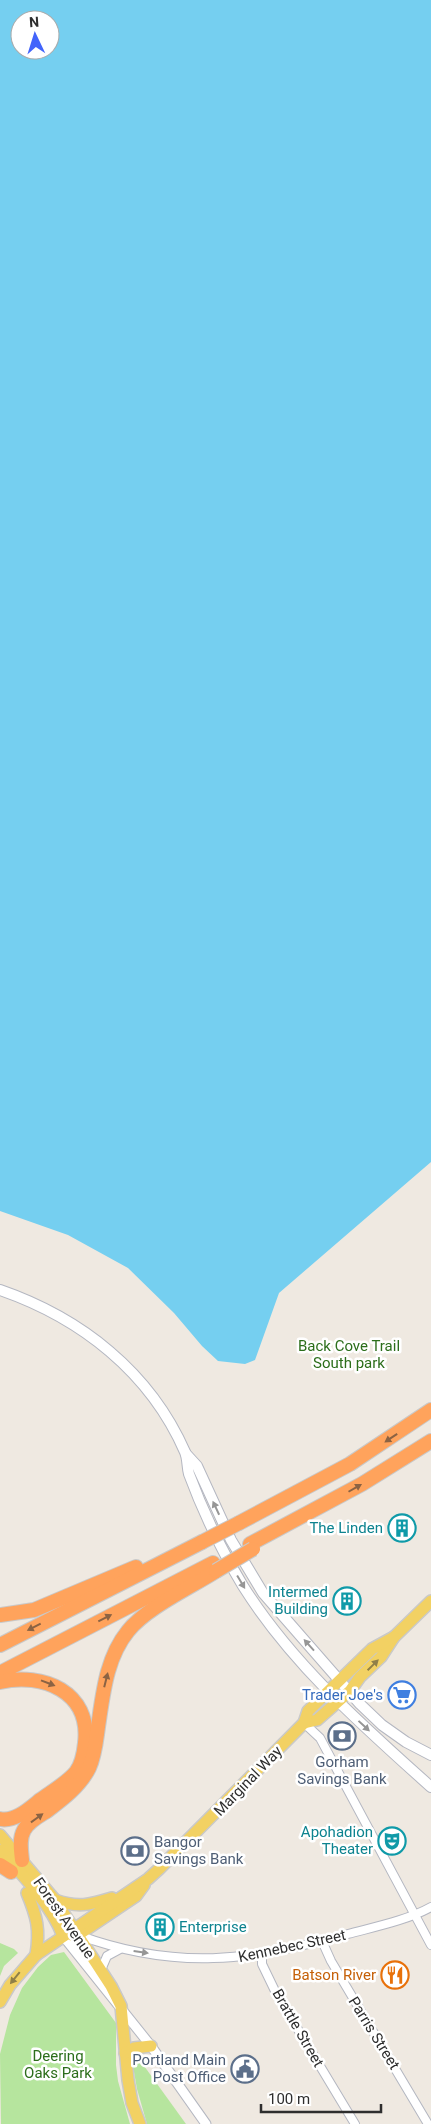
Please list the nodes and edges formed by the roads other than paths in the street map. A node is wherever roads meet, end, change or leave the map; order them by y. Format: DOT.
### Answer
graph roads {
  1 [pos="0,1290"];
  2 [pos="431,1410"];
  3 [pos="431,1441"];
  4 [pos="186,1454"];
  5 [pos="202,1541"];
  6 [pos="214,1567"];
  7 [pos="431,1601"];
  8 [pos="0,1615"];
  9 [pos="394,1637"];
  10 [pos="0,1644"];
  11 [pos="0,1673"];
  12 [pos="341,1681"];
  13 [pos="0,1682"];
  14 [pos="350,1691"];
  15 [pos="328,1692"];
  16 [pos="338,1701"];
  17 [pos="304,1723"];
  18 [pos="431,1755"];
  19 [pos="431,1787"];
  20 [pos="0,1819"];
  21 [pos="0,1835"];
  22 [pos="0,1850"];
  23 [pos="0,1860"];
  24 [pos="22,1860"];
  25 [pos="5,1869"];
  26 [pos="148,1879"];
  27 [pos="27,1893"];
  28 [pos="123,1895"];
  29 [pos="55,1900"];
  30 [pos="431,1907"];
  31 [pos="414,1913"];
  32 [pos="76,1931"];
  33 [pos="63,1936"];
  34 [pos="322,1941"];
  35 [pos="431,1946"];
  36 [pos="120,1949"];
  37 [pos="36,1955"];
  38 [pos="262,1955"];
  39 [pos="101,1970"];
  40 [pos="0,2002"];
  41 [pos="120,2006"];
  42 [pos="151,2046"];
  43 [pos="125,2052"];
  44 [pos="140,2124"];
  45 [pos="206,2124"];
  46 [pos="354,2124"];
  47 [pos="428,2124"];
  1 -- 4 [label="main road"];
  2 -- 5 [label="highway, one-way, bridge"];
  6 -- 3 [label="highway, one-way"];
  12 -- 4 [label="main road, one-way"];
  4 -- 15 [label="main road, one-way"];
  5 -- 8 [label="highway"];
  5 -- 10 [label="highway, one-way"];
  11 -- 6 [label="highway, one-way"];
  24 -- 6 [label="highway, one-way"];
  7 -- 9 [label="main road, Marginal Way"];
  9 -- 12 [label="main road, Marginal Way"];
  14 -- 9 [label="main road, Marginal Way, one-way"];
  12 -- 14 [label="main road"];
  12 -- 15 [label="main road, Marginal Way"];
  13 -- 20 [label="highway, one-way"];
  14 -- 16 [label="main road, Marginal Way"];
  14 -- 18 [label="main road"];
  15 -- 16 [label="main road"];
  15 -- 17 [label="main road, Marginal Way"];
  16 -- 17 [label="main road, Marginal Way"];
  16 -- 19 [label="main road, one-way"];
  17 -- 26 [label="main road, Marginal Way"];
  17 -- 31 [label="street"];
  21 -- 24 [label="main road, Forest Avenue"];
  22 -- 33 [label="main road, Forest Avenue"];
  23 -- 25 [label="main road"];
  24 -- 29 [label="main road, Forest Avenue"];
  25 -- 27 [label="main road"];
  26 -- 28 [label="main road, Marginal Way"];
  26 -- 32 [label="main road, Marginal Way"];
  27 -- 33 [label="main road"];
  27 -- 37 [label="main road"];
  28 -- 29 [label="main road"];
  28 -- 32 [label="main road, Marginal Way"];
  29 -- 32 [label="main road, Forest Avenue"];
  30 -- 31 [label="street, Kennebec Street"];
  31 -- 34 [label="street, Kennebec Street"];
  31 -- 35 [label="street"];
  32 -- 33 [label="main road"];
  32 -- 36 [label="street, Kennebec Street"];
  32 -- 39 [label="main road, Forest Avenue"];
  33 -- 37 [label="main road"];
  33 -- 41 [label="street, Forest Avenue"];
  34 -- 38 [label="street, Kennebec Street"];
  34 -- 47 [label="street, Parris Street"];
  36 -- 38 [label="street, Kennebec Street, one-way"];
  36 -- 39 [label="street"];
  37 -- 40 [label="main road, one-way"];
  38 -- 46 [label="street, Brattle Street"];
  39 -- 41 [label="main road, Forest Avenue"];
  41 -- 42 [label="street, Forest Avenue"];
  41 -- 43 [label="main road"];
  42 -- 43 [label="main road"];
  42 -- 45 [label="street, Forest Avenue"];
  43 -- 44 [label="main road"];
}
